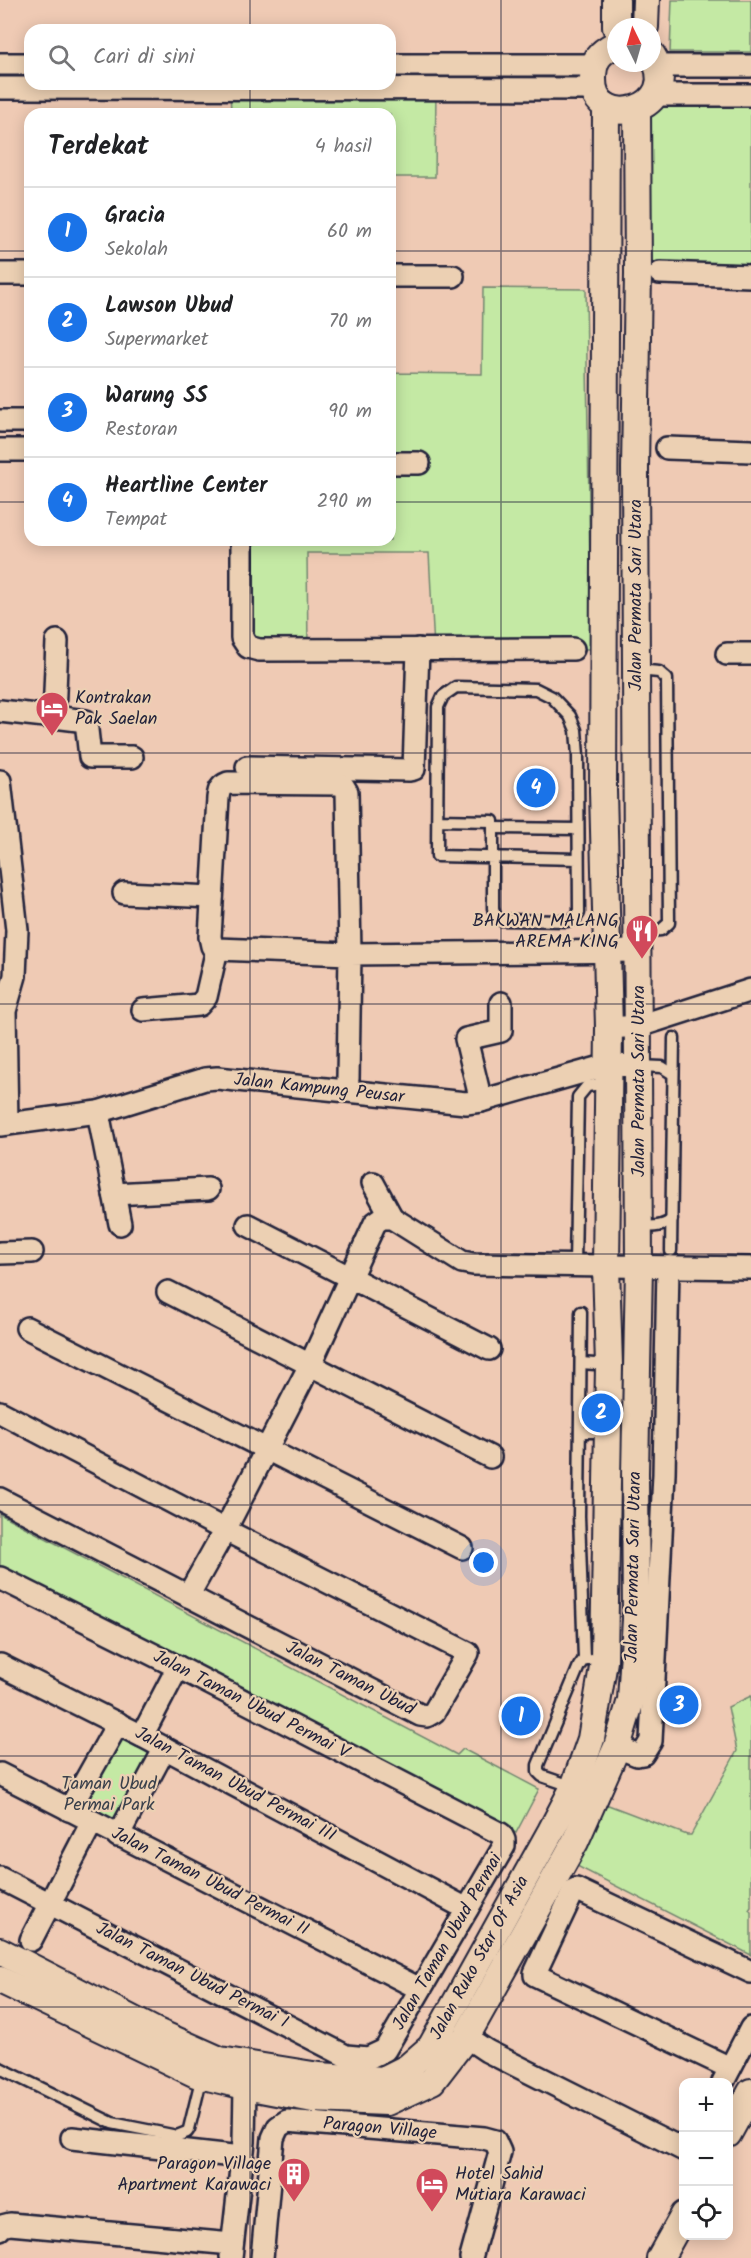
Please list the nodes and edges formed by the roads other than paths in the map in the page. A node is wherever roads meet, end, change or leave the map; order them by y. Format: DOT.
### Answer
graph roads {
  1 [pos="616,0"];
  2 [pos="646,0"];
  3 [pos="616,18"];
  4 [pos="645,18"];
  5 [pos="607,49"];
  6 [pos="661,60"];
  7 [pos="0,64"];
  8 [pos="24,64"];
  9 [pos="396,66"];
  10 [pos="751,66"];
  11 [pos="658,72"];
  12 [pos="396,87"];
  13 [pos="597,87"];
  14 [pos="0,88"];
  15 [pos="24,88"];
  16 [pos="751,95"];
  17 [pos="646,102"];
  18 [pos="660,273"];
  19 [pos="0,274"];
  20 [pos="24,274"];
  21 [pos="396,276"];
  22 [pos="453,276"];
  23 [pos="751,276"];
  24 [pos="0,421"];
  25 [pos="24,421"];
  26 [pos="667,448"];
  27 [pos="0,450"];
  28 [pos="24,450"];
  29 [pos="751,451"];
  30 [pos="396,463"];
  31 [pos="419,464"];
  32 [pos="242,546"];
  33 [pos="57,641"];
  34 [pos="418,649"];
  35 [pos="573,649"];
  36 [pos="603,653"];
  37 [pos="727,654"];
  38 [pos="751,654"];
  39 [pos="636,662"];
  40 [pos="0,711"];
  41 [pos="54,717"];
  42 [pos="132,758"];
  43 [pos="248,767"];
  44 [pos="0,781"];
  45 [pos="591,791"];
  46 [pos="438,820"];
  47 [pos="493,828"];
  48 [pos="579,829"];
  49 [pos="494,856"];
  50 [pos="578,859"];
  51 [pos="124,893"];
  52 [pos="212,897"];
  53 [pos="639,942"];
  54 [pos="217,949"];
  55 [pos="605,950"];
  56 [pos="350,954"];
  57 [pos="751,990"];
  58 [pos="501,1004"];
  59 [pos="143,1010"];
  60 [pos="639,1026"];
  61 [pos="609,1028"];
  62 [pos="674,1038"];
  63 [pos="639,1066"];
  64 [pos="608,1074"];
  65 [pos="673,1074"];
  66 [pos="348,1079"];
  67 [pos="481,1101"];
  68 [pos="98,1112"];
  69 [pos="3,1125"];
  70 [pos="373,1183"];
  71 [pos="208,1189"];
  72 [pos="114,1194"];
  73 [pos="392,1218"];
  74 [pos="672,1219"];
  75 [pos="120,1224"];
  76 [pos="248,1225"];
  77 [pos="639,1227"];
  78 [pos="32,1252"];
  79 [pos="0,1253"];
  80 [pos="670,1259"];
  81 [pos="575,1265"];
  82 [pos="606,1266"];
  83 [pos="639,1266"];
  84 [pos="751,1268"];
  85 [pos="350,1278"];
  86 [pos="168,1292"];
  87 [pos="581,1312"];
  88 [pos="27,1328"];
  89 [pos="489,1349"];
  90 [pos="581,1363"];
  91 [pos="310,1365"];
  92 [pos="609,1365"];
  93 [pos="0,1412"];
  94 [pos="580,1432"];
  95 [pos="608,1432"];
  96 [pos="266,1450"];
  97 [pos="490,1458"];
  98 [pos="634,1473"];
  99 [pos="664,1474"];
  100 [pos="0,1499"];
  101 [pos="592,1516"];
  102 [pos="225,1530"];
  103 [pos="462,1548"];
  104 [pos="0,1578"];
  105 [pos="188,1596"];
  106 [pos="594,1660"];
  107 [pos="0,1665"];
  108 [pos="178,1667"];
  109 [pos="118,1723"];
  110 [pos="142,1736"];
  111 [pos="591,1739"];
  112 [pos="165,1748"];
  113 [pos="613,1754"];
  114 [pos="0,1774"];
  115 [pos="574,1787"];
  116 [pos="69,1810"];
  117 [pos="92,1822"];
  118 [pos="551,1831"];
  119 [pos="501,1834"];
  120 [pos="118,1836"];
  121 [pos="575,1842"];
  122 [pos="0,1878"];
  123 [pos="49,1903"];
  124 [pos="467,1909"];
  125 [pos="17,1950"];
  126 [pos="751,1972"];
  127 [pos="4,1982"];
  128 [pos="420,1989"];
  129 [pos="751,2028"];
  130 [pos="466,2037"];
  131 [pos="385,2050"];
  132 [pos="0,2068"];
  133 [pos="196,2074"];
  134 [pos="726,2075"];
  135 [pos="244,2086"];
  136 [pos="751,2092"];
  137 [pos="739,2124"];
  138 [pos="72,2138"];
  139 [pos="679,2147"];
  140 [pos="242,2157"];
  141 [pos="679,2224"];
  142 [pos="0,2229"];
  143 [pos="231,2251"];
  144 [pos="262,2258"];
  145 [pos="471,2258"];
  146 [pos="660,2258"];
  1 -- 3 [label="street"];
  2 -- 4 [label="street"];
  5 -- 13 [label="street"];
  6 -- 10 [label="street"];
  7 -- 8 [label="street"];
  9 -- 13 [label="street"];
  11 -- 17 [label="street, Jalan Permata Sari Utara"];
  12 -- 13 [label="street"];
  13 -- 17 [label="street"];
  13 -- 36 [label="street, Jalan Permata Sari Utara"];
  14 -- 15 [label="street"];
  16 -- 17 [label="street"];
  17 -- 39 [label="street, Jalan Permata Sari Utara"];
  18 -- 23 [label="street"];
  19 -- 20 [label="street"];
  21 -- 22 [label="street"];
  24 -- 25 [label="street"];
  26 -- 29 [label="street"];
  27 -- 28 [label="street"];
  30 -- 31 [label="street"];
  32 -- 34 [label="street"];
  33 -- 41 [label="street"];
  34 -- 35 [label="street"];
  34 -- 43 [label="street"];
  36 -- 39 [label="street"];
  36 -- 45 [label="street, Jalan Permata Sari Utara"];
  37 -- 38 [label="street"];
  39 -- 53 [label="street, Jalan Permata Sari Utara"];
  40 -- 41 [label="street"];
  41 -- 42 [label="street"];
  44 -- 69 [label="street"];
  45 -- 46 [label="lane"];
  45 -- 48 [label="lane"];
  45 -- 55 [label="street, Jalan Permata Sari Utara"];
  46 -- 47 [label="lane"];
  46 -- 49 [label="lane"];
  47 -- 48 [label="lane"];
  47 -- 49 [label="lane"];
  48 -- 50 [label="lane"];
  49 -- 50 [label="lane"];
  49 -- 50 [label="lane"];
  51 -- 52 [label="street"];
  52 -- 54 [label="street"];
  52 -- 56 [label="street"];
  53 -- 55 [label="street"];
  53 -- 60 [label="street, Jalan Permata Sari Utara"];
  54 -- 56 [label="street"];
  54 -- 59 [label="street"];
  55 -- 56 [label="street"];
  55 -- 61 [label="street, Jalan Permata Sari Utara"];
  56 -- 66 [label="street"];
  57 -- 60 [label="street"];
  58 -- 67 [label="street"];
  60 -- 61 [label="street"];
  60 -- 63 [label="street, Jalan Permata Sari Utara"];
  61 -- 64 [label="street, Jalan Permata Sari Utara"];
  62 -- 65 [label="lane"];
  63 -- 64 [label="street, Jalan Kampung Peusar"];
  63 -- 65 [label="lane"];
  63 -- 77 [label="street, Jalan Permata Sari Utara"];
  64 -- 67 [label="street, Jalan Kampung Peusar"];
  64 -- 81 [label="lane"];
  64 -- 82 [label="street, Jalan Permata Sari Utara"];
  65 -- 74 [label="lane"];
  67 -- 68 [label="street, Jalan Kampung Peusar"];
  68 -- 69 [label="street, Jalan Kampung Peusar"];
  68 -- 72 [label="street"];
  70 -- 73 [label="street"];
  71 -- 72 [label="street"];
  72 -- 75 [label="street"];
  73 -- 81 [label="street"];
  73 -- 85 [label="street"];
  74 -- 77 [label="lane"];
  74 -- 80 [label="lane"];
  76 -- 85 [label="street"];
  77 -- 83 [label="street, Jalan Permata Sari Utara"];
  78 -- 79 [label="street"];
  80 -- 83 [label="street"];
  80 -- 84 [label="street"];
  80 -- 99 [label="street"];
  81 -- 82 [label="street"];
  82 -- 83 [label="street"];
  82 -- 92 [label="street, Jalan Permata Sari Utara"];
  83 -- 98 [label="street, Jalan Permata Sari Utara"];
  85 -- 89 [label="street"];
  85 -- 91 [label="street"];
  86 -- 91 [label="street"];
  87 -- 90 [label="lane"];
  88 -- 96 [label="street"];
  90 -- 92 [label="lane"];
  90 -- 94 [label="lane"];
  91 -- 96 [label="street"];
  91 -- 97 [label="street"];
  92 -- 95 [label="street, Jalan Permata Sari Utara"];
  93 -- 102 [label="street, Jalan Taman Ubud"];
  94 -- 95 [label="lane"];
  94 -- 101 [label="lane"];
  95 -- 101 [label="street, Jalan Permata Sari Utara"];
  96 -- 102 [label="street"];
  96 -- 103 [label="street"];
  98 -- 99 [label="street"];
  98 -- 113 [label="street, Jalan Permata Sari Utara"];
  99 -- 113 [label="street"];
  100 -- 105 [label="street, Jalan Taman Ubud"];
  101 -- 106 [label="street, Jalan Permata Sari Utara"];
  102 -- 105 [label="street"];
  102 -- 105 [label="street, Jalan Taman Ubud"];
  104 -- 108 [label="street, Jalan Taman Ubud Permai V"];
  106 -- 111 [label="street, Jalan Permata Sari Utara"];
  106 -- 115 [label="lane"];
  107 -- 109 [label="street, Jalan Taman Ubud Permai III"];
  108 -- 110 [label="street"];
  108 -- 119 [label="street, Jalan Taman Ubud Permai V"];
  109 -- 110 [label="street, Jalan Taman Ubud Permai III"];
  109 -- 116 [label="street"];
  110 -- 112 [label="street, Jalan Taman Ubud Permai III"];
  111 -- 115 [label="street, Jalan Ruko Star Of Asia"];
  112 -- 120 [label="street"];
  112 -- 124 [label="street, Jalan Taman Ubud Permai III"];
  113 -- 121 [label="street, Jalan Ruko Star Of Asia"];
  114 -- 116 [label="street, Jalan Taman Ubud Permai II"];
  115 -- 118 [label="street, Jalan Ruko Star Of Asia"];
  116 -- 117 [label="street, Jalan Taman Ubud Permai II"];
  117 -- 120 [label="street, Jalan Taman Ubud Permai II"];
  117 -- 123 [label="street"];
  118 -- 121 [label="street"];
  118 -- 125 [label="street, Jalan Ruko Star Of Asia"];
  119 -- 124 [label="street, Jalan Taman Ubud Permai"];
  120 -- 128 [label="street, Jalan Taman Ubud Permai II"];
  121 -- 130 [label="street, Jalan Ruko Star Of Asia"];
  122 -- 123 [label="street, Jalan Taman Ubud Permai I"];
  123 -- 125 [label="street"];
  123 -- 131 [label="street, Jalan Taman Ubud Permai I"];
  124 -- 128 [label="street, Jalan Taman Ubud Permai"];
  125 -- 127 [label="street"];
  126 -- 134 [label="street"];
  127 -- 133 [label="street, Jalan Ruko Star Of Asia"];
  128 -- 131 [label="street, Jalan Taman Ubud Permai"];
  129 -- 134 [label="street"];
  130 -- 135 [label="street, Jalan Ruko Star Of Asia"];
  130 -- 139 [label="street"];
  132 -- 133 [label="lane"];
  133 -- 135 [label="street, Jalan Ruko Star Of Asia"];
  135 -- 140 [label="street"];
  136 -- 137 [label="street"];
  138 -- 140 [label="street"];
  140 -- 143 [label="street"];
  141 -- 146 [label="street"];
  142 -- 143 [label="street"];
  144 -- 145 [label="street, Paragon Village"];
}
